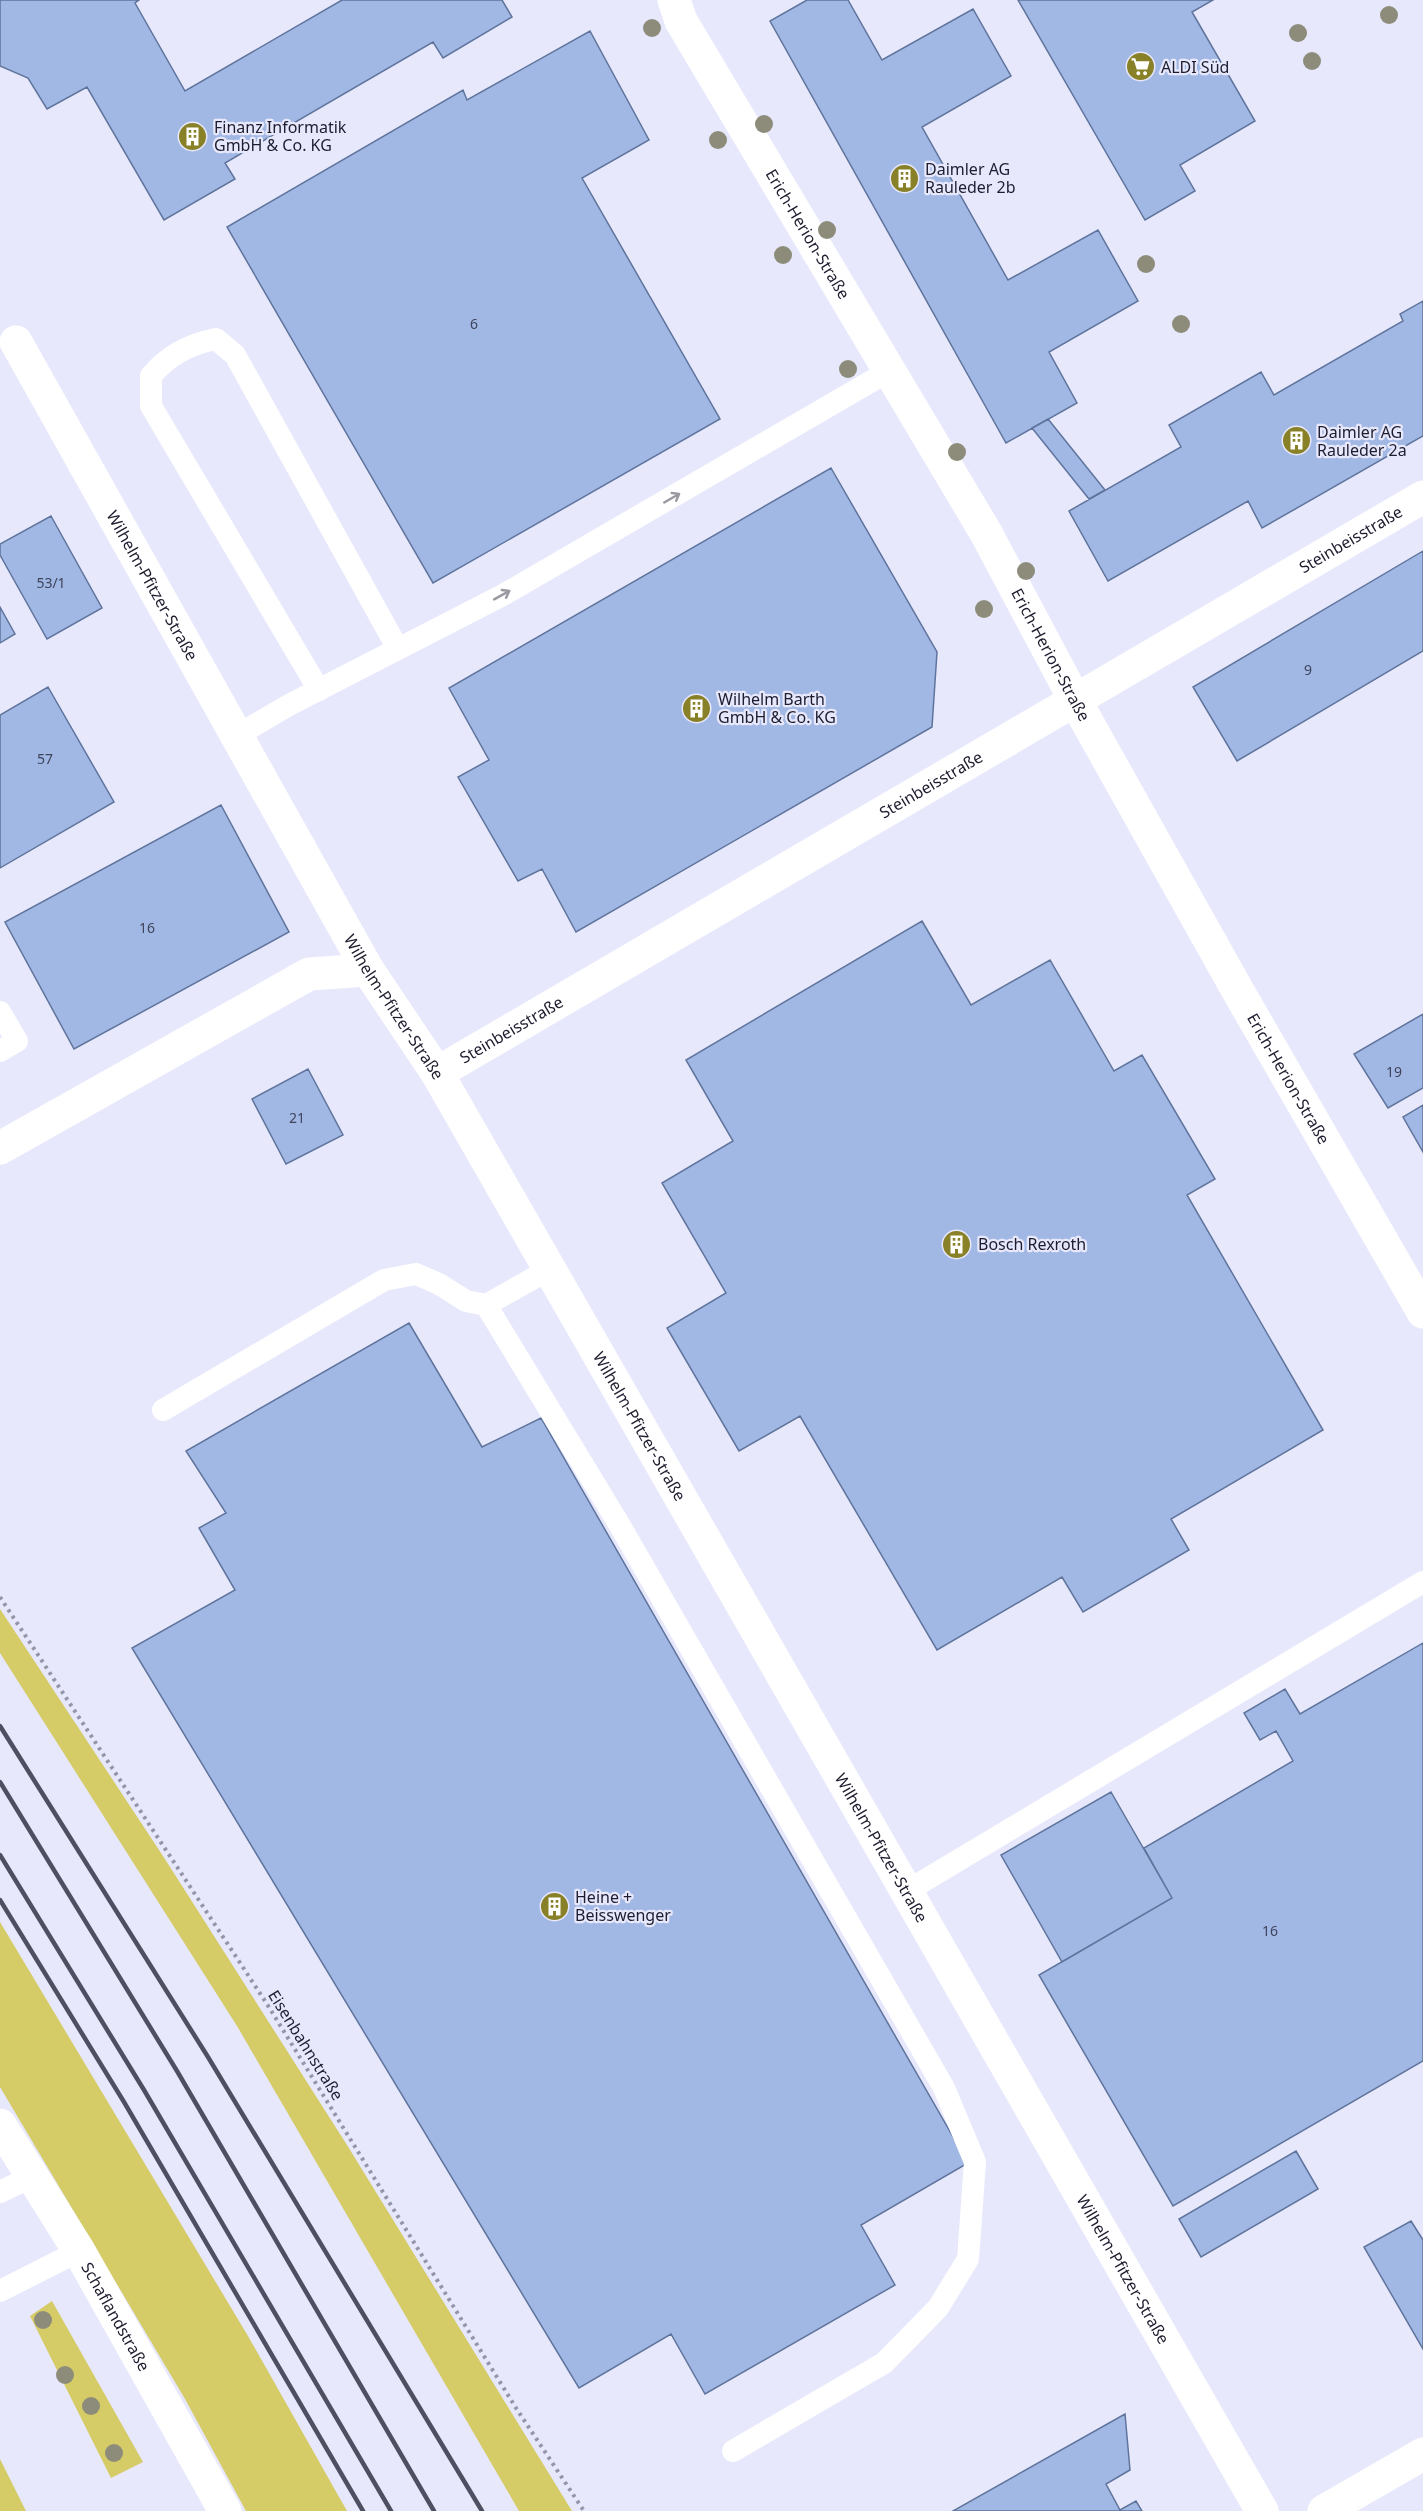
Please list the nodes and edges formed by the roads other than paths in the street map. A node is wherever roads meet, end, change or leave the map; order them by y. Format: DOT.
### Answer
graph roads {
  1 [pos="674,0"];
  2 [pos="16,342"];
  3 [pos="889,371"];
  4 [pos="1423,497"];
  5 [pos="398,649"];
  6 [pos="319,690"];
  7 [pos="1076,702"];
  8 [pos="236,736"];
  9 [pos="368,970"];
  10 [pos="0,1012"];
  11 [pos="0,1051"];
  12 [pos="437,1073"];
  13 [pos="0,1148"];
  14 [pos="550,1269"];
  15 [pos="486,1305"];
  16 [pos="1423,1312"];
  17 [pos="164,1410"];
  18 [pos="1423,1582"];
  19 [pos="906,1891"];
  20 [pos="0,2125"];
  21 [pos="31,2176"];
  22 [pos="0,2192"];
  23 [pos="79,2251"];
  24 [pos="0,2291"];
  25 [pos="733,2451"];
  26 [pos="1423,2454"];
  27 [pos="225,2511"];
  28 [pos="1262,2511"];
  29 [pos="1324,2511"];
  1 -- 3 [label="street, Erich-Herion-Straße"];
  2 -- 8 [label="street, Wilhelm-Pfitzer-Straße"];
  5 -- 3 [label="lane, one-way"];
  3 -- 7 [label="street, Erich-Herion-Straße"];
  4 -- 7 [label="street, Steinbeisstraße"];
  5 -- 6 [label="lane"];
  5 -- 6 [label="lane"];
  6 -- 8 [label="lane"];
  7 -- 12 [label="street, Steinbeisstraße"];
  7 -- 16 [label="street, Erich-Herion-Straße"];
  8 -- 9 [label="street, Wilhelm-Pfitzer-Straße"];
  9 -- 12 [label="street, Wilhelm-Pfitzer-Straße"];
  9 -- 13 [label="street"];
  10 -- 11 [label="lane"];
  12 -- 14 [label="street, Wilhelm-Pfitzer-Straße"];
  14 -- 15 [label="lane"];
  14 -- 19 [label="street, Wilhelm-Pfitzer-Straße"];
  15 -- 17 [label="lane"];
  15 -- 25 [label="lane"];
  18 -- 19 [label="lane"];
  19 -- 28 [label="street, Wilhelm-Pfitzer-Straße"];
  20 -- 21 [label="street, Schaflandstraße"];
  21 -- 22 [label="lane"];
  21 -- 23 [label="street, Schaflandstraße"];
  23 -- 24 [label="lane"];
  23 -- 27 [label="street, Schaflandstraße"];
  26 -- 29 [label="street"];
}
